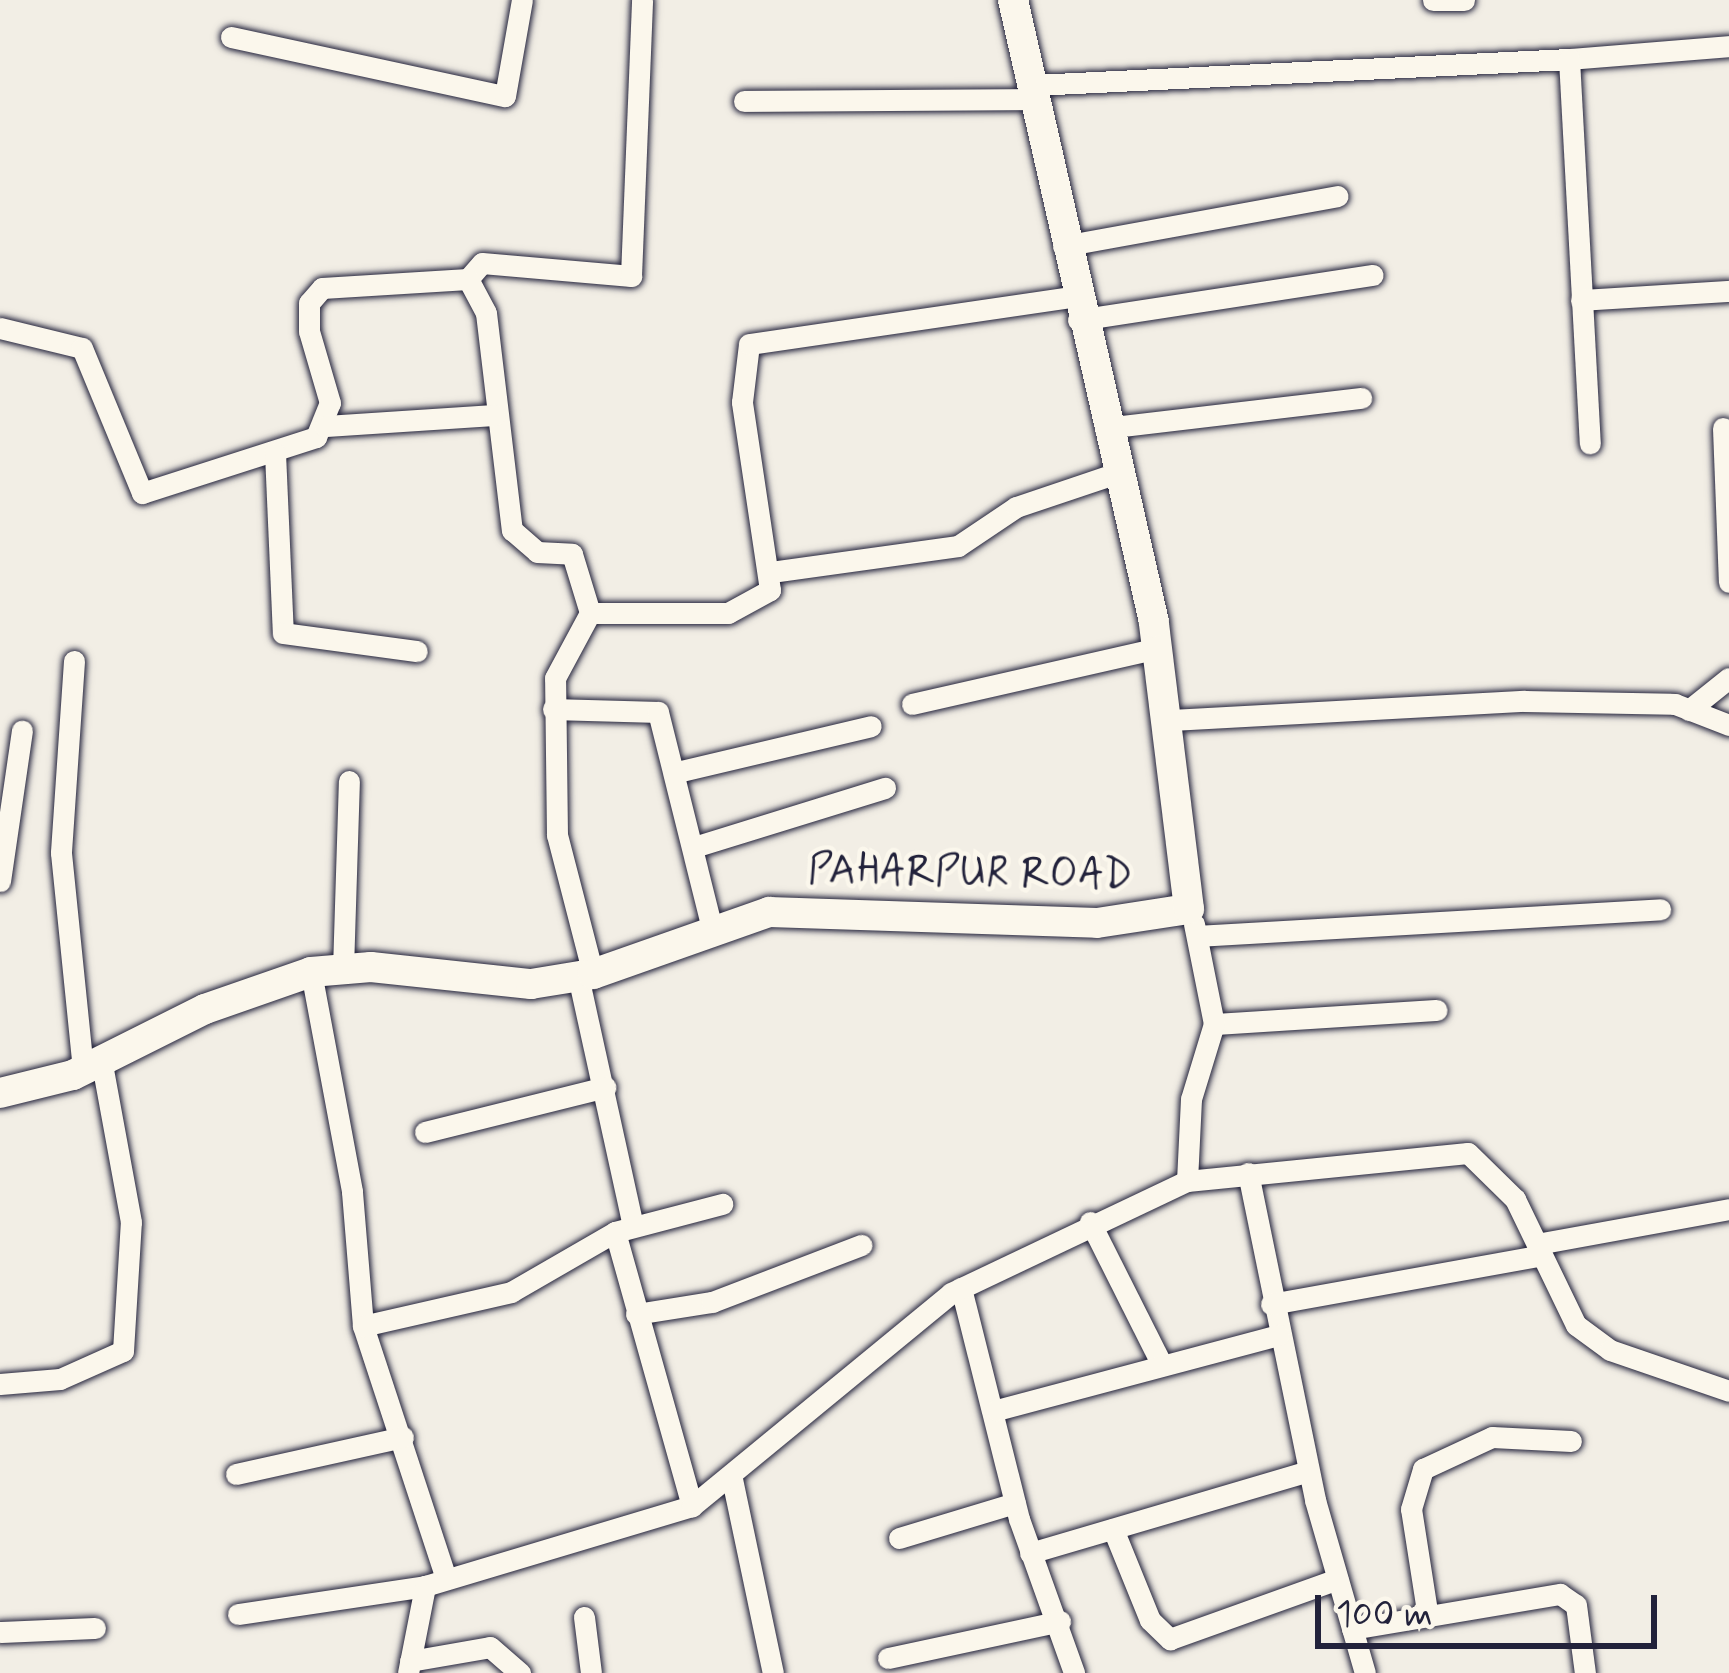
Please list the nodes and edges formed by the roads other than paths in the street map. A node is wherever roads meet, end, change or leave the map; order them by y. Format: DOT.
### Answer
graph roads {
  1 [pos="522,0"];
  2 [pos="642,0"];
  3 [pos="1013,0"];
  4 [pos="1433,0"];
  5 [pos="1464,0"];
  6 [pos="231,38"];
  7 [pos="1729,46"];
  8 [pos="1569,59"];
  9 [pos="1035,92"];
  10 [pos="744,101"];
  11 [pos="1337,196"];
  12 [pos="1063,246"];
  13 [pos="1373,275"];
  14 [pos="468,279"];
  15 [pos="1729,291"];
  16 [pos="1581,300"];
  17 [pos="1075,309"];
  18 [pos="0,328"];
  19 [pos="1360,398"];
  20 [pos="495,415"];
  21 [pos="325,426"];
  22 [pos="1106,428"];
  23 [pos="1723,428"];
  24 [pos="1590,443"];
  25 [pos="274,454"];
  26 [pos="1117,472"];
  27 [pos="771,572"];
  28 [pos="1729,582"];
  29 [pos="590,613"];
  30 [pos="1158,648"];
  31 [pos="417,651"];
  32 [pos="74,661"];
  33 [pos="1729,678"];
  34 [pos="912,704"];
  35 [pos="553,709"];
  36 [pos="1689,710"];
  37 [pos="1171,720"];
  38 [pos="1729,725"];
  39 [pos="871,726"];
  40 [pos="22,731"];
  41 [pos="677,772"];
  42 [pos="349,781"];
  43 [pos="885,788"];
  44 [pos="694,847"];
  45 [pos="0,881"];
  46 [pos="1660,909"];
  47 [pos="1194,922"];
  48 [pos="712,928"];
  49 [pos="344,969"];
  50 [pos="311,972"];
  51 [pos="586,975"];
  52 [pos="1437,1010"];
  53 [pos="1214,1024"];
  54 [pos="93,1067"];
  55 [pos="604,1087"];
  56 [pos="0,1093"];
  57 [pos="425,1132"];
  58 [pos="1248,1173"];
  59 [pos="1187,1181"];
  60 [pos="722,1204"];
  61 [pos="1729,1209"];
  62 [pos="1090,1222"];
  63 [pos="624,1229"];
  64 [pos="861,1245"];
  65 [pos="1539,1249"];
  66 [pos="961,1288"];
  67 [pos="1271,1304"];
  68 [pos="636,1314"];
  69 [pos="363,1326"];
  70 [pos="1278,1335"];
  71 [pos="1162,1365"];
  72 [pos="0,1384"];
  73 [pos="1729,1391"];
  74 [pos="998,1410"];
  75 [pos="403,1437"];
  76 [pos="1570,1441"];
  77 [pos="1308,1471"];
  78 [pos="236,1474"];
  79 [pos="732,1479"];
  80 [pos="1016,1503"];
  81 [pos="692,1507"];
  82 [pos="1113,1528"];
  83 [pos="899,1538"];
  84 [pos="1030,1553"];
  85 [pos="1338,1579"];
  86 [pos="435,1580"];
  87 [pos="1427,1611"];
  88 [pos="238,1614"];
  89 [pos="584,1617"];
  90 [pos="1060,1621"];
  91 [pos="94,1628"];
  92 [pos="1352,1630"];
  93 [pos="0,1632"];
  94 [pos="888,1658"];
  95 [pos="409,1667"];
  96 [pos="520,1673"];
  97 [pos="592,1673"];
  98 [pos="773,1673"];
  99 [pos="1074,1673"];
  100 [pos="1365,1673"];
  101 [pos="1585,1673"];
  1 -- 6 [label="street"];
  2 -- 14 [label="street"];
  3 -- 9 [label="street, PAHARPUR ROAD"];
  4 -- 5 [label="street"];
  7 -- 8 [label="street"];
  8 -- 9 [label="street"];
  8 -- 16 [label="street"];
  9 -- 10 [label="street"];
  9 -- 12 [label="street, PAHARPUR ROAD"];
  11 -- 12 [label="street"];
  12 -- 17 [label="street, PAHARPUR ROAD"];
  13 -- 17 [label="street"];
  14 -- 20 [label="street"];
  14 -- 21 [label="street"];
  15 -- 16 [label="street"];
  16 -- 24 [label="street"];
  17 -- 22 [label="street, PAHARPUR ROAD"];
  17 -- 27 [label="street"];
  18 -- 25 [label="street"];
  19 -- 22 [label="street"];
  20 -- 21 [label="street"];
  20 -- 29 [label="street"];
  21 -- 25 [label="street"];
  22 -- 26 [label="street, PAHARPUR ROAD"];
  23 -- 28 [label="street"];
  25 -- 31 [label="street"];
  26 -- 27 [label="street"];
  26 -- 30 [label="street, PAHARPUR ROAD"];
  27 -- 29 [label="street"];
  29 -- 35 [label="street"];
  30 -- 34 [label="street"];
  30 -- 37 [label="street, PAHARPUR ROAD"];
  32 -- 54 [label="street"];
  33 -- 36 [label="street"];
  35 -- 41 [label="street"];
  35 -- 51 [label="street"];
  36 -- 37 [label="street"];
  36 -- 38 [label="street"];
  37 -- 47 [label="street, PAHARPUR ROAD"];
  39 -- 41 [label="street"];
  40 -- 45 [label="street"];
  41 -- 44 [label="street"];
  42 -- 49 [label="street"];
  43 -- 44 [label="street"];
  44 -- 48 [label="street"];
  46 -- 47 [label="street"];
  47 -- 48 [label="street, PAHARPUR ROAD"];
  47 -- 53 [label="street"];
  48 -- 51 [label="street, PAHARPUR ROAD"];
  49 -- 50 [label="street, PAHARPUR ROAD"];
  49 -- 51 [label="street, PAHARPUR ROAD"];
  50 -- 54 [label="street, PAHARPUR ROAD"];
  50 -- 69 [label="street"];
  51 -- 55 [label="street"];
  52 -- 53 [label="street"];
  53 -- 59 [label="street"];
  54 -- 56 [label="street, PAHARPUR ROAD"];
  54 -- 72 [label="street"];
  55 -- 57 [label="street"];
  55 -- 63 [label="street"];
  58 -- 59 [label="street"];
  58 -- 65 [label="street"];
  58 -- 67 [label="street"];
  59 -- 62 [label="street"];
  60 -- 63 [label="street"];
  61 -- 65 [label="street"];
  62 -- 66 [label="street"];
  62 -- 71 [label="street"];
  63 -- 68 [label="street"];
  63 -- 69 [label="street"];
  64 -- 68 [label="street"];
  65 -- 67 [label="street"];
  65 -- 73 [label="street"];
  66 -- 74 [label="street"];
  66 -- 79 [label="street"];
  67 -- 70 [label="street"];
  68 -- 81 [label="street"];
  69 -- 75 [label="street"];
  70 -- 71 [label="street"];
  70 -- 77 [label="street"];
  71 -- 74 [label="street"];
  74 -- 80 [label="street"];
  75 -- 78 [label="street"];
  75 -- 86 [label="street"];
  76 -- 87 [label="street"];
  77 -- 82 [label="street"];
  77 -- 85 [label="street"];
  79 -- 81 [label="street"];
  79 -- 98 [label="street"];
  80 -- 83 [label="street"];
  80 -- 84 [label="street"];
  81 -- 86 [label="street"];
  82 -- 84 [label="street"];
  82 -- 85 [label="street"];
  84 -- 90 [label="street"];
  85 -- 92 [label="street"];
  86 -- 88 [label="street"];
  86 -- 95 [label="street"];
  87 -- 92 [label="street"];
  87 -- 101 [label="street"];
  89 -- 97 [label="street"];
  90 -- 94 [label="street"];
  90 -- 99 [label="street"];
  91 -- 93 [label="street"];
  92 -- 100 [label="street"];
  95 -- 96 [label="street"];
}
